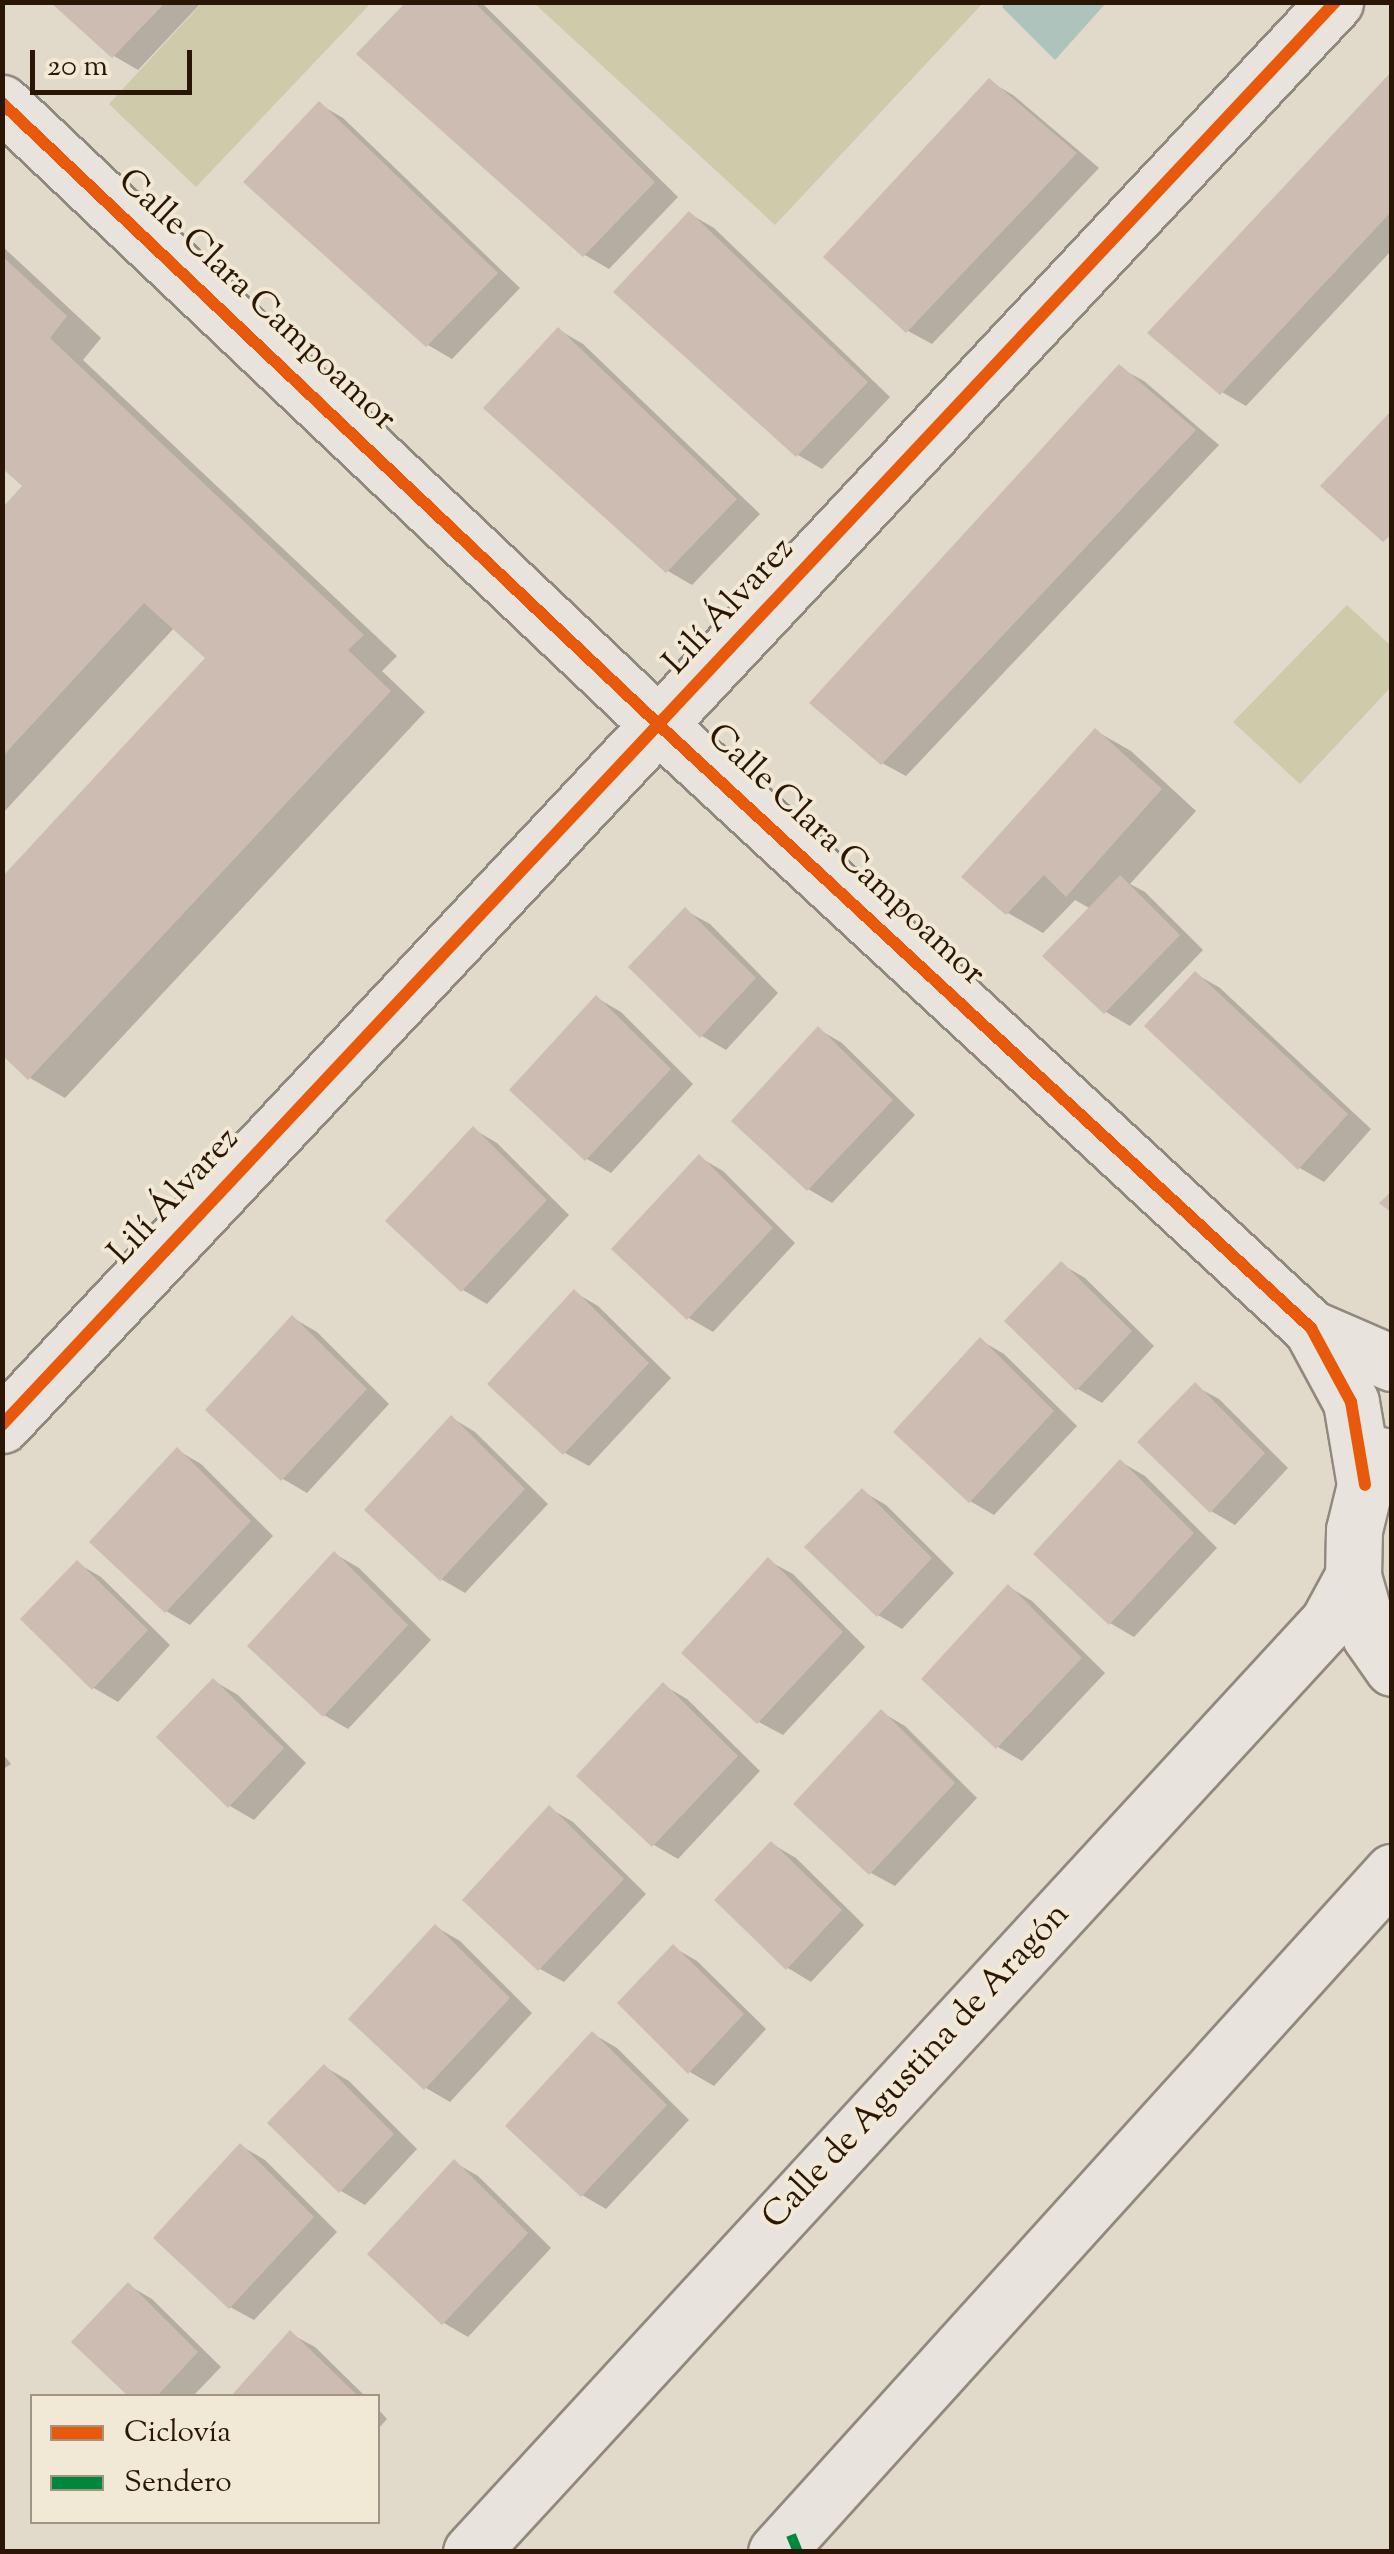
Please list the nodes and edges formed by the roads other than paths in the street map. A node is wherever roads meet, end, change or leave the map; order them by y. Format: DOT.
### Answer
graph roads {
  1 [pos="1334,2"];
  2 [pos="2,103"];
  3 [pos="660,726"];
  4 [pos="1311,1328"];
  5 [pos="1392,1363"];
  6 [pos="2,1424"];
  7 [pos="1392,1437"];
  8 [pos="1365,1484"];
  9 [pos="1353,1576"];
  10 [pos="1392,1668"];
  11 [pos="1392,1872"];
  12 [pos="471,2552"];
  13 [pos="776,2552"];
  1 -- 3 [label="street, Lilí Álvarez"];
  2 -- 3 [label="street, Calle Clara Campoamor"];
  3 -- 4 [label="street, Calle Clara Campoamor"];
  3 -- 6 [label="street, Lilí Álvarez"];
  4 -- 5 [label="street, Calle Clara Campoamor"];
  4 -- 8 [label="street, Calle Clara Campoamor"];
  7 -- 8 [label="street"];
  8 -- 9 [label="street"];
  9 -- 10 [label="street"];
  9 -- 12 [label="street, Calle de Agustina de Aragón"];
  11 -- 13 [label="street"];
}
